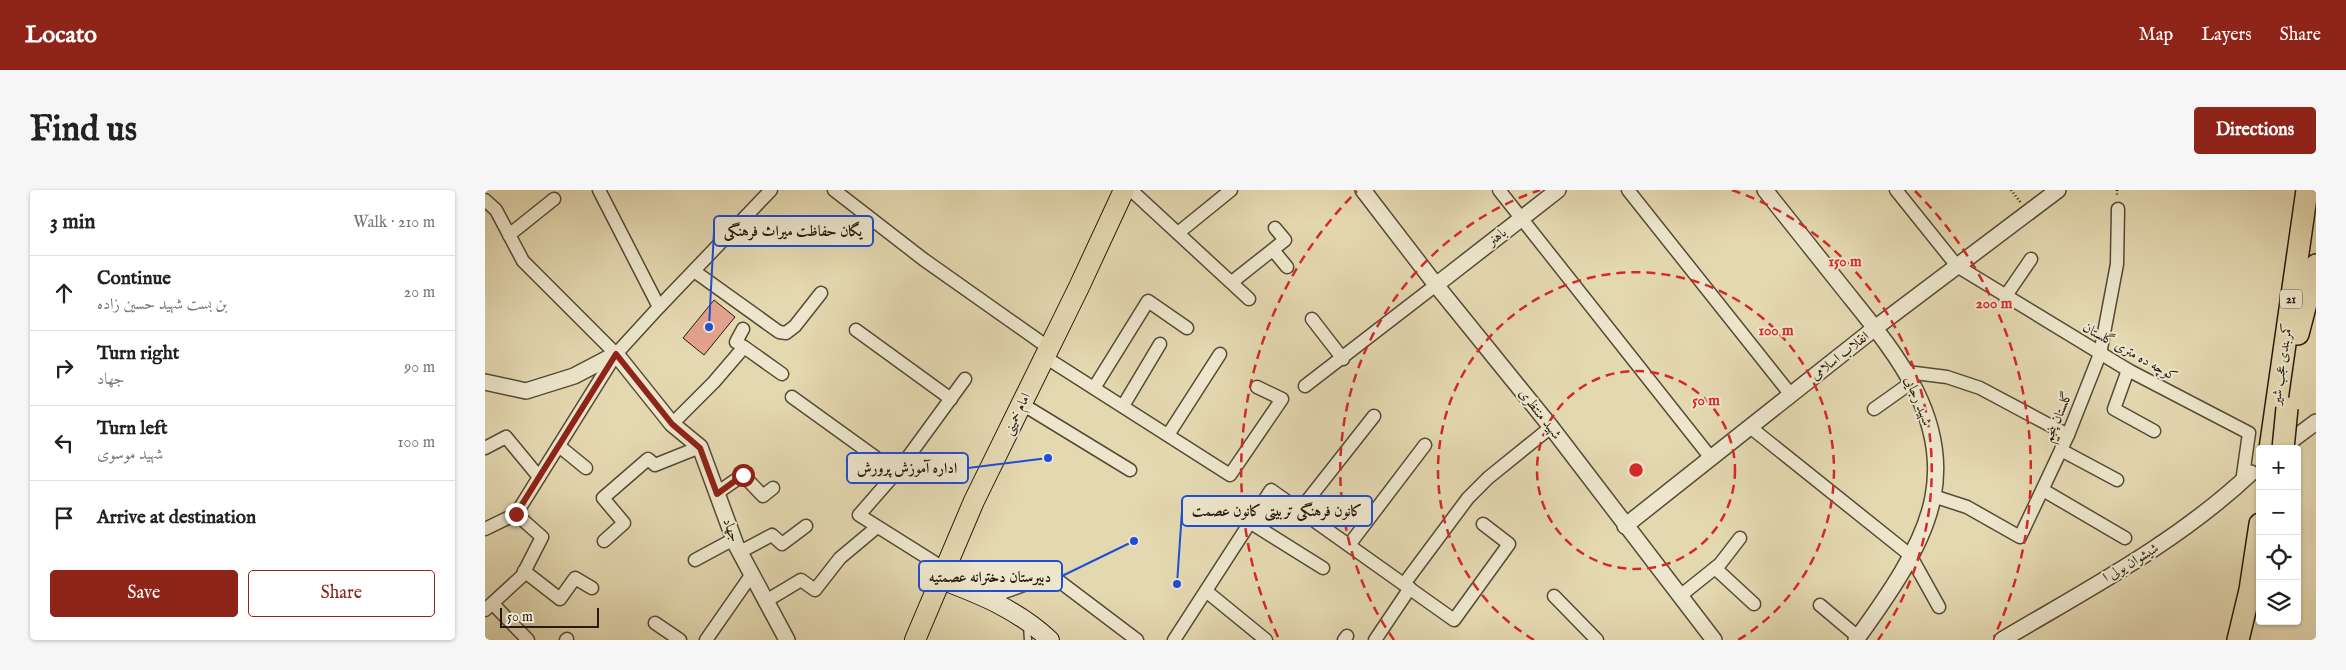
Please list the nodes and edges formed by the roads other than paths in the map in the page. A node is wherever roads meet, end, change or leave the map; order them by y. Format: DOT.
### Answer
graph roads {
  1 [pos="599,190"];
  2 [pos="771,190"];
  3 [pos="834,190"];
  4 [pos="1124,190"];
  5 [pos="1131,190"];
  6 [pos="1231,190"];
  7 [pos="1363,190"];
  8 [pos="1499,190"];
  9 [pos="1558,190"];
  10 [pos="1628,190"];
  11 [pos="1765,190"];
  12 [pos="1896,190"];
  13 [pos="2058,190"];
  14 [pos="2307,190"];
  15 [pos="555,199"];
  16 [pos="485,200"];
  17 [pos="2119,209"];
  18 [pos="1521,218"];
  19 [pos="1275,228"];
  20 [pos="1178,233"];
  21 [pos="509,235"];
  22 [pos="1273,250"];
  23 [pos="2031,260"];
  24 [pos="2316,265"];
  25 [pos="1957,266"];
  26 [pos="1287,267"];
  27 [pos="695,271"];
  28 [pos="1231,282"];
  29 [pos="1435,285"];
  30 [pos="821,293"];
  31 [pos="2005,297"];
  32 [pos="1249,299"];
  33 [pos="659,307"];
  34 [pos="1312,318"];
  35 [pos="1187,328"];
  36 [pos="1875,328"];
  37 [pos="743,329"];
  38 [pos="856,330"];
  39 [pos="1160,344"];
  40 [pos="744,347"];
  41 [pos="1047,353"];
  42 [pos="616,354"];
  43 [pos="1220,354"];
  44 [pos="2100,354"];
  45 [pos="1343,359"];
  46 [pos="2128,370"];
  47 [pos="782,374"];
  48 [pos="1909,377"];
  49 [pos="965,379"];
  50 [pos="485,382"];
  51 [pos="1305,386"];
  52 [pos="1257,387"];
  53 [pos="1093,388"];
  54 [pos="1791,395"];
  55 [pos="792,397"];
  56 [pos="951,399"];
  57 [pos="1022,404"];
  58 [pos="1123,406"];
  59 [pos="2282,408"];
  60 [pos="1874,409"];
  61 [pos="1373,416"];
  62 [pos="672,424"];
  63 [pos="2315,424"];
  64 [pos="1551,427"];
  65 [pos="1750,427"];
  66 [pos="2154,431"];
  67 [pos="1168,435"];
  68 [pos="2069,435"];
  69 [pos="2288,444"];
  70 [pos="1425,445"];
  71 [pos="2271,445"];
  72 [pos="559,446"];
  73 [pos="485,448"];
  74 [pos="700,448"];
  75 [pos="2061,450"];
  76 [pos="1711,458"];
  77 [pos="586,468"];
  78 [pos="1130,470"];
  79 [pos="896,472"];
  80 [pos="539,477"];
  81 [pos="2246,477"];
  82 [pos="2117,480"];
  83 [pos="773,488"];
  84 [pos="2043,490"];
  85 [pos="717,494"];
  86 [pos="1933,496"];
  87 [pos="1299,510"];
  88 [pos="516,514"];
  89 [pos="1251,523"];
  90 [pos="1483,524"];
  91 [pos="806,526"];
  92 [pos="1625,526"];
  93 [pos="877,527"];
  94 [pos="485,529"];
  95 [pos="2258,535"];
  96 [pos="1740,538"];
  97 [pos="2125,538"];
  98 [pos="604,541"];
  99 [pos="737,545"];
  100 [pos="1349,546"];
  101 [pos="1910,555"];
  102 [pos="695,560"];
  103 [pos="1323,568"];
  104 [pos="1715,568"];
  105 [pos="524,571"];
  106 [pos="751,574"];
  107 [pos="943,574"];
  108 [pos="1407,586"];
  109 [pos="592,588"];
  110 [pos="1206,591"];
  111 [pos="1554,596"];
  112 [pos="1679,596"];
  113 [pos="988,598"];
  114 [pos="766,601"];
  115 [pos="1754,604"];
  116 [pos="1820,605"];
  117 [pos="489,607"];
  118 [pos="1939,607"];
  119 [pos="2256,613"];
  120 [pos="1026,620"];
  121 [pos="655,623"];
  122 [pos="1857,638"];
  123 [pos="528,640"];
  124 [pos="680,640"];
  125 [pos="706,640"];
  126 [pos="787,640"];
  127 [pos="915,640"];
  128 [pos="1028,640"];
  129 [pos="1050,640"];
  130 [pos="1137,640"];
  131 [pos="1174,640"];
  132 [pos="1266,640"];
  133 [pos="1375,640"];
  134 [pos="1597,640"];
  135 [pos="1714,640"];
  136 [pos="2002,640"];
  137 [pos="2239,640"];
  138 [pos="2249,640"];
  1 -- 33 [label="street"];
  2 -- 27 [label="street"];
  3 -- 41 [label="street"];
  4 -- 41 [label="main road, امام خمینی"];
  5 -- 20 [label="street"];
  6 -- 20 [label="street"];
  7 -- 29 [label="street, شهید منتظری"];
  8 -- 18 [label="street"];
  9 -- 18 [label="street, باهنر"];
  10 -- 54 [label="street"];
  11 -- 36 [label="street, شهید رجایی"];
  12 -- 25 [label="street, کوچه ده متری گلستان"];
  13 -- 25 [label="street, انقلاب اسلامی"];
  14 -- 59 [label="highway, کمربندی عجب شیر / 21"];
  15 -- 21 [label="street"];
  16 -- 21 [label="street"];
  17 -- 44 [label="street, گلستان پنجم"];
  18 -- 29 [label="street, باهنر"];
  18 -- 76 [label="street"];
  19 -- 22 [label="street"];
  20 -- 28 [label="street"];
  21 -- 42 [label="street"];
  22 -- 26 [label="street"];
  22 -- 28 [label="street"];
  23 -- 31 [label="street"];
  24 -- 59 [label="highway, کمربندی عجب شیر / 21"];
  25 -- 31 [label="street, کوچه ده متری گلستان"];
  25 -- 36 [label="street, انقلاب اسلامی"];
  27 -- 30 [label="street"];
  27 -- 33 [label="street"];
  28 -- 32 [label="street"];
  29 -- 45 [label="street"];
  29 -- 64 [label="street, شهید منتظری"];
  31 -- 44 [label="street, کوچه ده متری گلستان"];
  33 -- 42 [label="street"];
  34 -- 45 [label="street"];
  35 -- 53 [label="street"];
  36 -- 48 [label="street, شهید رجایی"];
  36 -- 54 [label="street, انقلاب اسلامی"];
  37 -- 40 [label="street"];
  38 -- 56 [label="street"];
  39 -- 58 [label="street"];
  40 -- 47 [label="street"];
  40 -- 62 [label="street"];
  41 -- 53 [label="street"];
  41 -- 57 [label="main road, امام خمینی"];
  42 -- 50 [label="street"];
  42 -- 62 [label="street, جهاد"];
  42 -- 72 [label="street"];
  43 -- 67 [label="street"];
  44 -- 46 [label="street, کوچه ده متری گلستان"];
  44 -- 68 [label="street, گلستان پنجم"];
  45 -- 51 [label="street"];
  46 -- 66 [label="street"];
  46 -- 81 [label="street, کوچه ده متری گلستان"];
  48 -- 60 [label="street"];
  48 -- 68 [label="street"];
  48 -- 86 [label="street, شهید رجایی"];
  49 -- 56 [label="street"];
  52 -- 67 [label="street"];
  53 -- 58 [label="street"];
  54 -- 65 [label="street, انقلاب اسلامی"];
  55 -- 79 [label="street"];
  56 -- 79 [label="street"];
  57 -- 78 [label="street"];
  57 -- 107 [label="main road, امام خمینی"];
  58 -- 67 [label="street"];
  59 -- 69 [label="highway, کمربندی عجب شیر / 21, bridge"];
  59 -- 71 [label="highway, کمربندی عجب شیر / 21"];
  61 -- 87 [label="street"];
  62 -- 74 [label="street, جهاد"];
  63 -- 69 [label="street"];
  64 -- 92 [label="street, شهید منتظری"];
  64 -- 108 [label="street"];
  65 -- 76 [label="street, انقلاب اسلامی"];
  65 -- 101 [label="street"];
  68 -- 75 [label="street, گلستان پنجم"];
  70 -- 100 [label="street"];
  72 -- 77 [label="street"];
  72 -- 80 [label="street"];
  73 -- 80 [label="street"];
  74 -- 85 [label="street, جهاد"];
  74 -- 98 [label="street"];
  75 -- 82 [label="street"];
  75 -- 84 [label="street, گلستان پنجم"];
  76 -- 92 [label="street, انقلاب اسلامی"];
  79 -- 93 [label="street"];
  80 -- 88 [label="street"];
  81 -- 136 [label="street, شیشوان یولی ا"];
  83 -- 85 [label="street"];
  84 -- 86 [label="street, گلستان پنجم"];
  84 -- 97 [label="street"];
  85 -- 99 [label="street, جهاد"];
  86 -- 101 [label="street, شهید رجایی"];
  87 -- 89 [label="street"];
  87 -- 100 [label="street"];
  88 -- 94 [label="street"];
  88 -- 105 [label="street"];
  89 -- 103 [label="street"];
  89 -- 110 [label="street"];
  90 -- 108 [label="street"];
  91 -- 99 [label="street"];
  92 -- 112 [label="street, شهید منتظری"];
  93 -- 107 [label="street"];
  93 -- 114 [label="street"];
  95 -- 137 [label="highway"];
  96 -- 104 [label="street"];
  99 -- 102 [label="street"];
  99 -- 106 [label="street, جهاد"];
  100 -- 108 [label="street"];
  101 -- 118 [label="street"];
  101 -- 122 [label="street, شهید رجایی"];
  104 -- 112 [label="street"];
  104 -- 115 [label="street"];
  105 -- 109 [label="street"];
  105 -- 117 [label="street"];
  106 -- 114 [label="street, جهاد"];
  106 -- 125 [label="street"];
  107 -- 113 [label="main road"];
  107 -- 127 [label="main road, امام خمینی"];
  108 -- 133 [label="street"];
  110 -- 131 [label="street"];
  110 -- 132 [label="street"];
  111 -- 134 [label="street"];
  112 -- 135 [label="street, شهید منتظری"];
  113 -- 120 [label="main road"];
  113 -- 130 [label="street"];
  114 -- 126 [label="street, جهاد"];
  116 -- 122 [label="street"];
  117 -- 123 [label="street"];
  119 -- 138 [label="highway"];
  120 -- 128 [label="lane"];
  120 -- 129 [label="main road"];
  121 -- 124 [label="street"];
}
